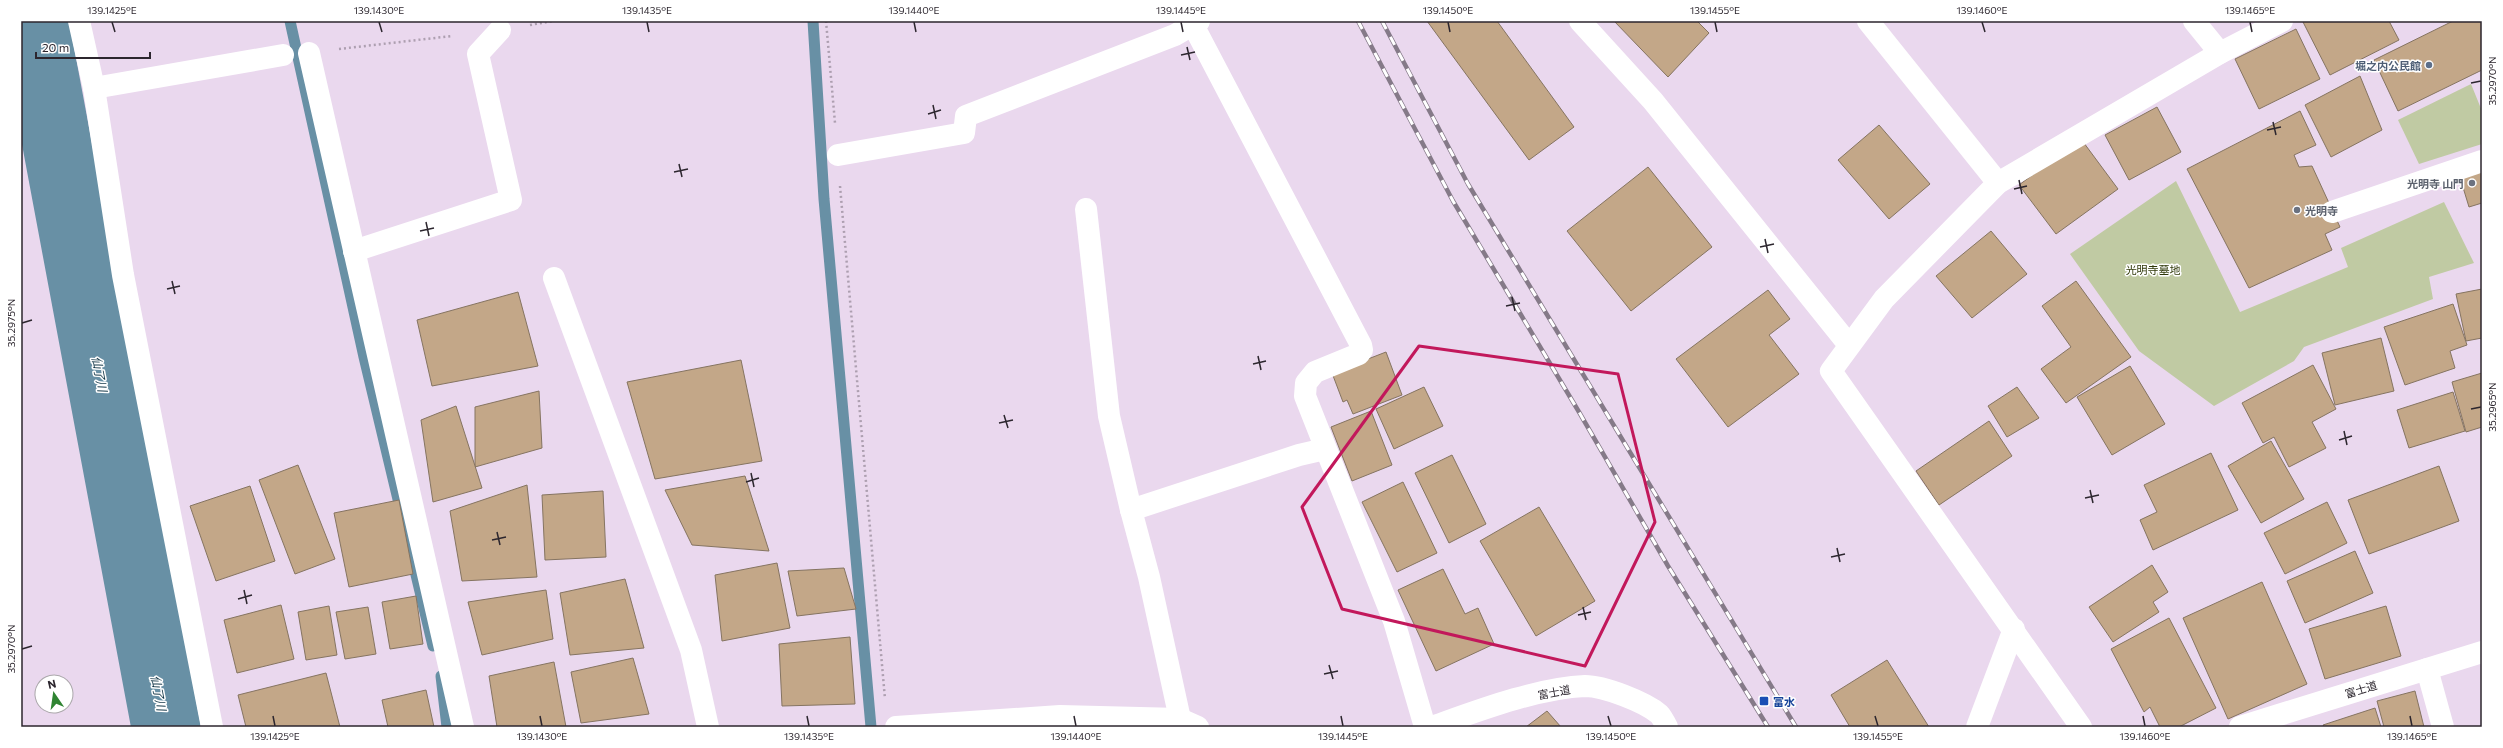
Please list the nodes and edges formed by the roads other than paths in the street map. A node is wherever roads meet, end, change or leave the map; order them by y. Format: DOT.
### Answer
graph roads {
  1 [pos="79,21"];
  2 [pos="1580,21"];
  3 [pos="1868,21"];
  4 [pos="2194,21"];
  5 [pos="2282,21"];
  6 [pos="1194,22"];
  7 [pos="500,30"];
  8 [pos="309,53"];
  9 [pos="2220,53"];
  10 [pos="283,55"];
  11 [pos="94,88"];
  12 [pos="838,155"];
  13 [pos="2482,161"];
  14 [pos="1998,183"];
  15 [pos="1086,209"];
  16 [pos="2332,212"];
  17 [pos="354,251"];
  18 [pos="554,278"];
  19 [pos="1848,345"];
  20 [pos="1325,449"];
  21 [pos="1131,510"];
  22 [pos="2014,629"];
  23 [pos="2482,652"];
  24 [pos="2427,669"];
  25 [pos="1189,723"];
  26 [pos="212,727"];
  27 [pos="463,727"];
  28 [pos="708,727"];
  29 [pos="896,727"];
  30 [pos="1425,727"];
  31 [pos="1432,727"];
  32 [pos="1667,727"];
  33 [pos="1977,727"];
  34 [pos="2081,727"];
  35 [pos="2240,727"];
  36 [pos="2443,727"];
  1 -- 11 [label="street"];
  2 -- 19 [label="street"];
  3 -- 14 [label="street"];
  4 -- 9 [label="street"];
  5 -- 9 [label="street"];
  6 -- 12 [label="street"];
  6 -- 20 [label="street"];
  7 -- 17 [label="street"];
  8 -- 17 [label="street"];
  9 -- 14 [label="street"];
  10 -- 11 [label="street"];
  11 -- 26 [label="street"];
  13 -- 16 [label="street"];
  14 -- 19 [label="street"];
  15 -- 21 [label="street"];
  17 -- 27 [label="street"];
  18 -- 28 [label="street"];
  19 -- 22 [label="street"];
  20 -- 21 [label="street"];
  20 -- 30 [label="street"];
  21 -- 25 [label="street"];
  22 -- 33 [label="street"];
  22 -- 34 [label="street"];
  23 -- 24 [label="street, 富士道"];
  24 -- 35 [label="street, 富士道"];
  24 -- 36 [label="street"];
  25 -- 29 [label="street"];
  31 -- 32 [label="street, 富士道"];
}
